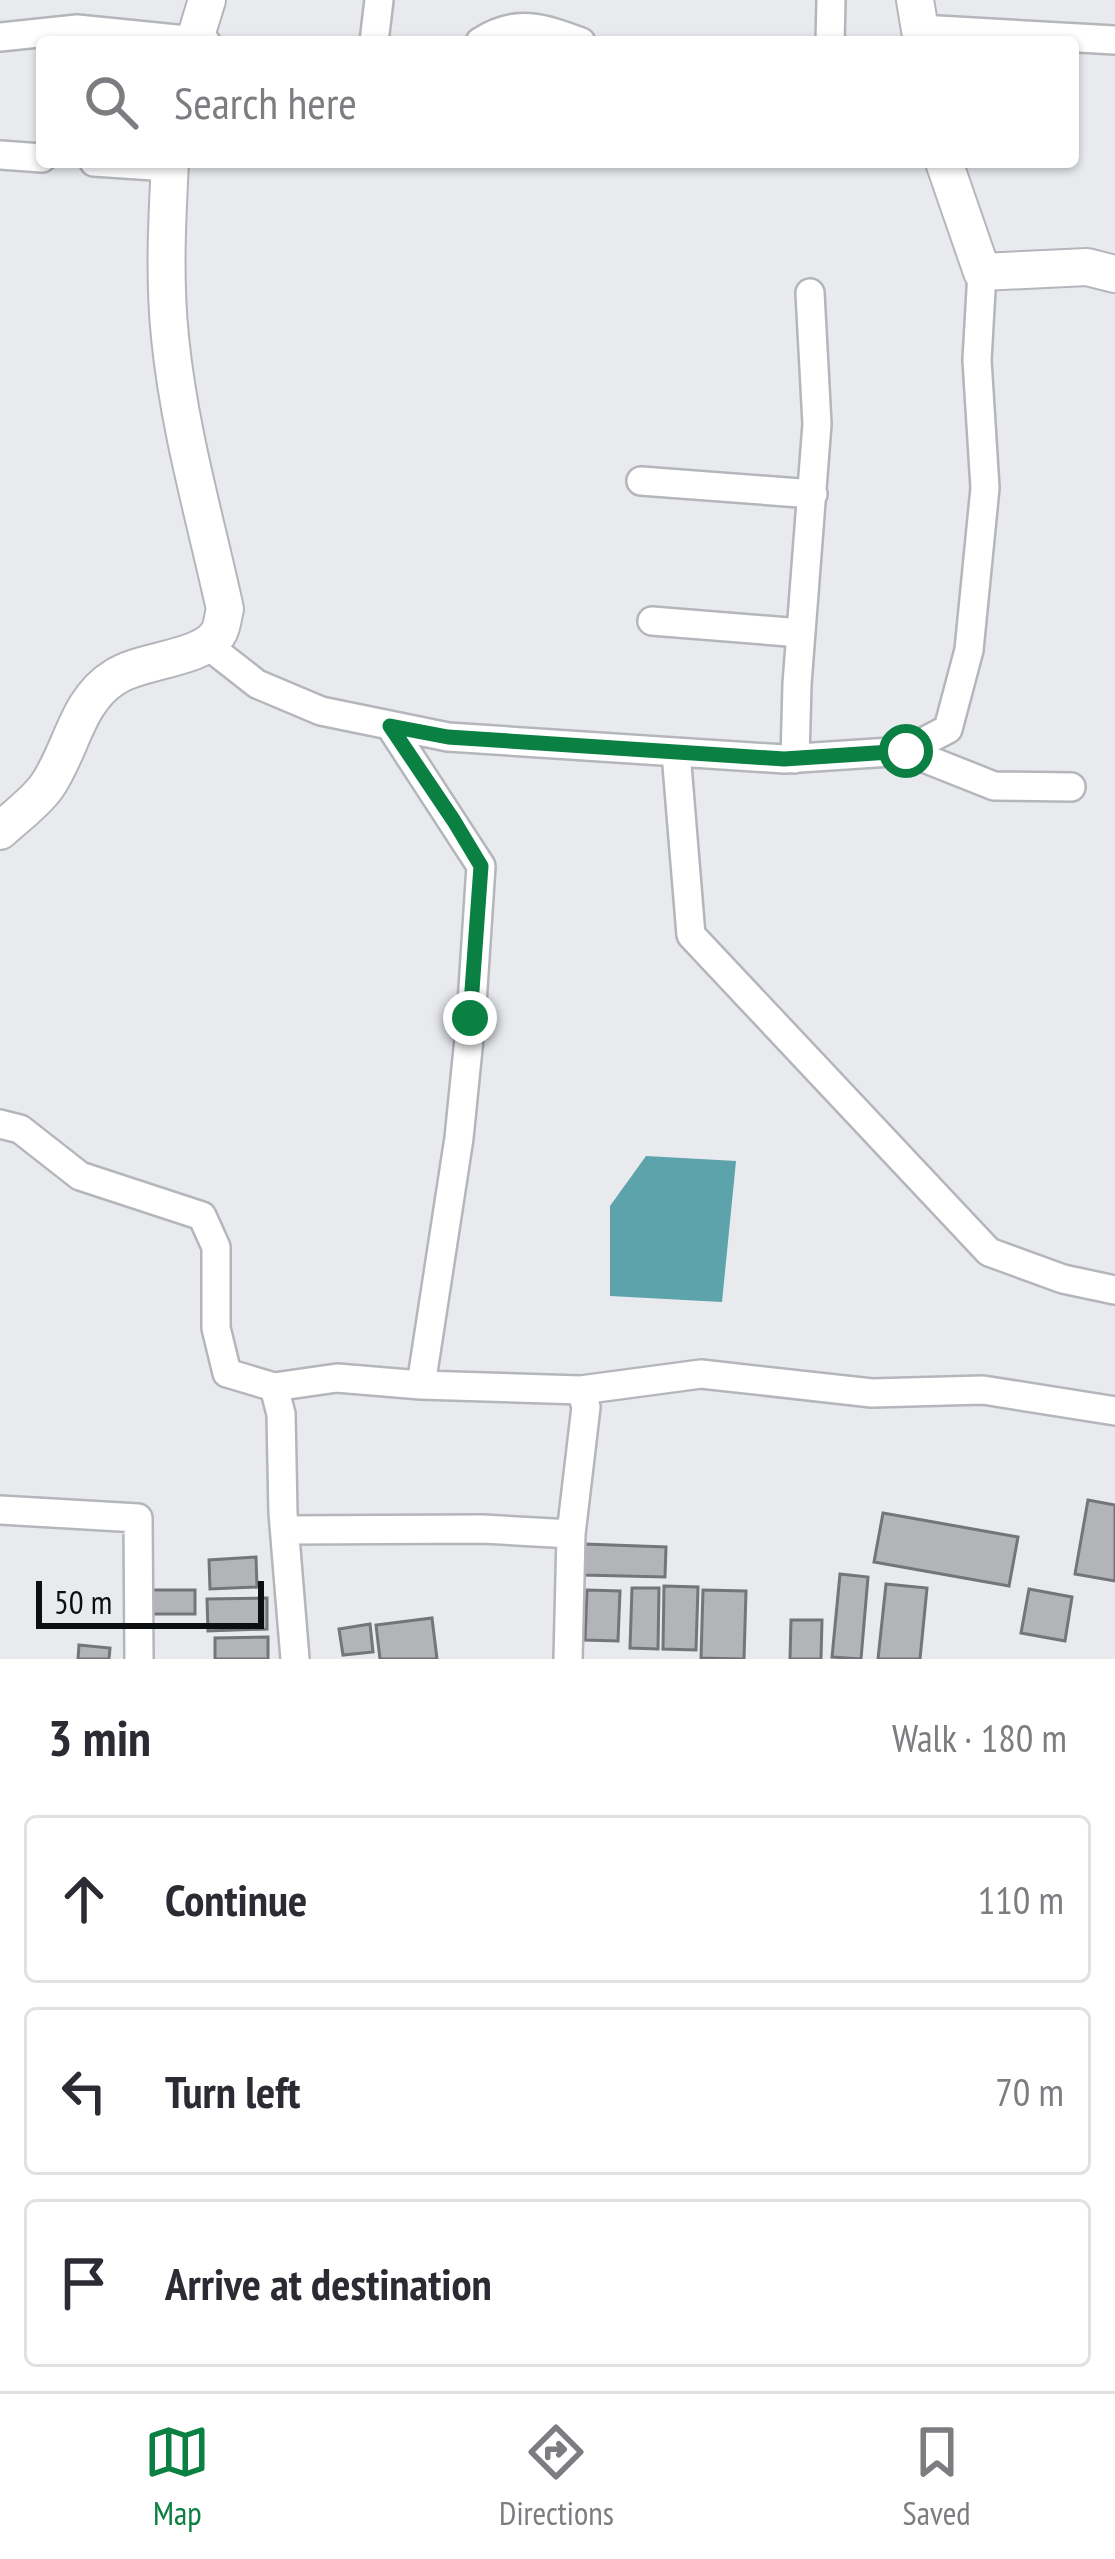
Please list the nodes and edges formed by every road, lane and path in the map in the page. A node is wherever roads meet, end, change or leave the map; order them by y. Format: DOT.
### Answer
graph roads {
  1 [pos="207,0"];
  2 [pos="379,0"];
  3 [pos="831,0"];
  4 [pos="919,24"];
  5 [pos="151,36"];
  6 [pos="199,36"];
  7 [pos="375,36"];
  8 [pos="491,36"];
  9 [pos="563,36"];
  10 [pos="830,36"];
  11 [pos="1066,36"];
  12 [pos="0,37"];
  13 [pos="1079,37"];
  14 [pos="1115,40"];
  15 [pos="0,155"];
  16 [pos="36,158"];
  17 [pos="169,168"];
  18 [pos="946,168"];
  19 [pos="982,272"];
  20 [pos="1115,274"];
  21 [pos="810,292"];
  22 [pos="640,481"];
  23 [pos="813,494"];
  24 [pos="652,622"];
  25 [pos="801,633"];
  26 [pos="206,644"];
  27 [pos="390,726"];
  28 [pos="906,751"];
  29 [pos="676,753"];
  30 [pos="794,759"];
  31 [pos="1071,787"];
  32 [pos="0,831"];
  33 [pos="0,1124"];
  34 [pos="1115,1289"];
  35 [pos="421,1385"];
  36 [pos="274,1387"];
  37 [pos="581,1390"];
  38 [pos="1115,1411"];
  39 [pos="0,1510"];
  40 [pos="285,1530"];
  41 [pos="571,1534"];
  42 [pos="140,1659"];
  43 [pos="295,1659"];
  44 [pos="568,1659"];
  1 -- 6 [label="street"];
  2 -- 7 [label="street"];
  3 -- 10 [label="street"];
  4 -- 11 [label="street"];
  5 -- 12 [label="street"];
  8 -- 9 [label="street"];
  13 -- 14 [label="street"];
  15 -- 16 [label="street"];
  17 -- 26 [label="street"];
  18 -- 19 [label="street"];
  19 -- 20 [label="street"];
  19 -- 28 [label="street"];
  21 -- 23 [label="street"];
  22 -- 23 [label="street"];
  23 -- 25 [label="street"];
  24 -- 25 [label="street"];
  25 -- 30 [label="street"];
  26 -- 27 [label="street"];
  26 -- 32 [label="street"];
  27 -- 29 [label="street"];
  27 -- 35 [label="street"];
  28 -- 30 [label="street"];
  28 -- 31 [label="street"];
  29 -- 30 [label="street"];
  29 -- 34 [label="street"];
  33 -- 36 [label="street"];
  35 -- 36 [label="street"];
  35 -- 37 [label="street"];
  36 -- 40 [label="street"];
  37 -- 38 [label="street"];
  37 -- 41 [label="street"];
  39 -- 42 [label="street"];
  40 -- 41 [label="street"];
  40 -- 43 [label="street"];
  41 -- 44 [label="street"];
}
